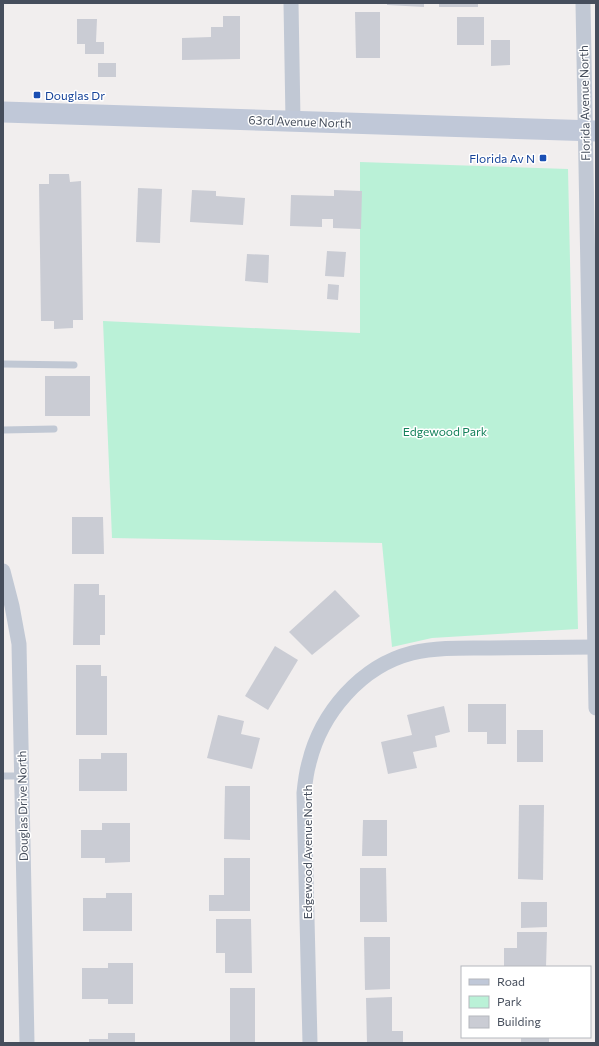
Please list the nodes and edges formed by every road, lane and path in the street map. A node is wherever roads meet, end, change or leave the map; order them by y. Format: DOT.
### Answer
graph roads {
  1 [pos="291,3"];
  2 [pos="583,3"];
  3 [pos="3,112"];
  4 [pos="293,120"];
  5 [pos="591,130"];
  6 [pos="3,364"];
  7 [pos="74,365"];
  8 [pos="54,429"];
  9 [pos="3,430"];
  10 [pos="3,571"];
  11 [pos="596,647"];
  12 [pos="596,708"];
  13 [pos="3,776"];
  14 [pos="21,776"];
  15 [pos="27,1043"];
  16 [pos="310,1043"];
  1 -- 4 [label="street"];
  2 -- 5 [label="street, Florida Avenue North"];
  3 -- 4 [label="street, 63rd Avenue North"];
  4 -- 5 [label="street, 63rd Avenue North"];
  5 -- 11 [label="street, Florida Avenue North"];
  6 -- 7 [label="lane"];
  8 -- 9 [label="lane"];
  10 -- 14 [label="street, Douglas Drive North"];
  11 -- 12 [label="street, Florida Avenue North"];
  11 -- 16 [label="street, Edgewood Avenue North"];
  13 -- 14 [label="lane"];
  14 -- 15 [label="street, Douglas Drive North"];
}
